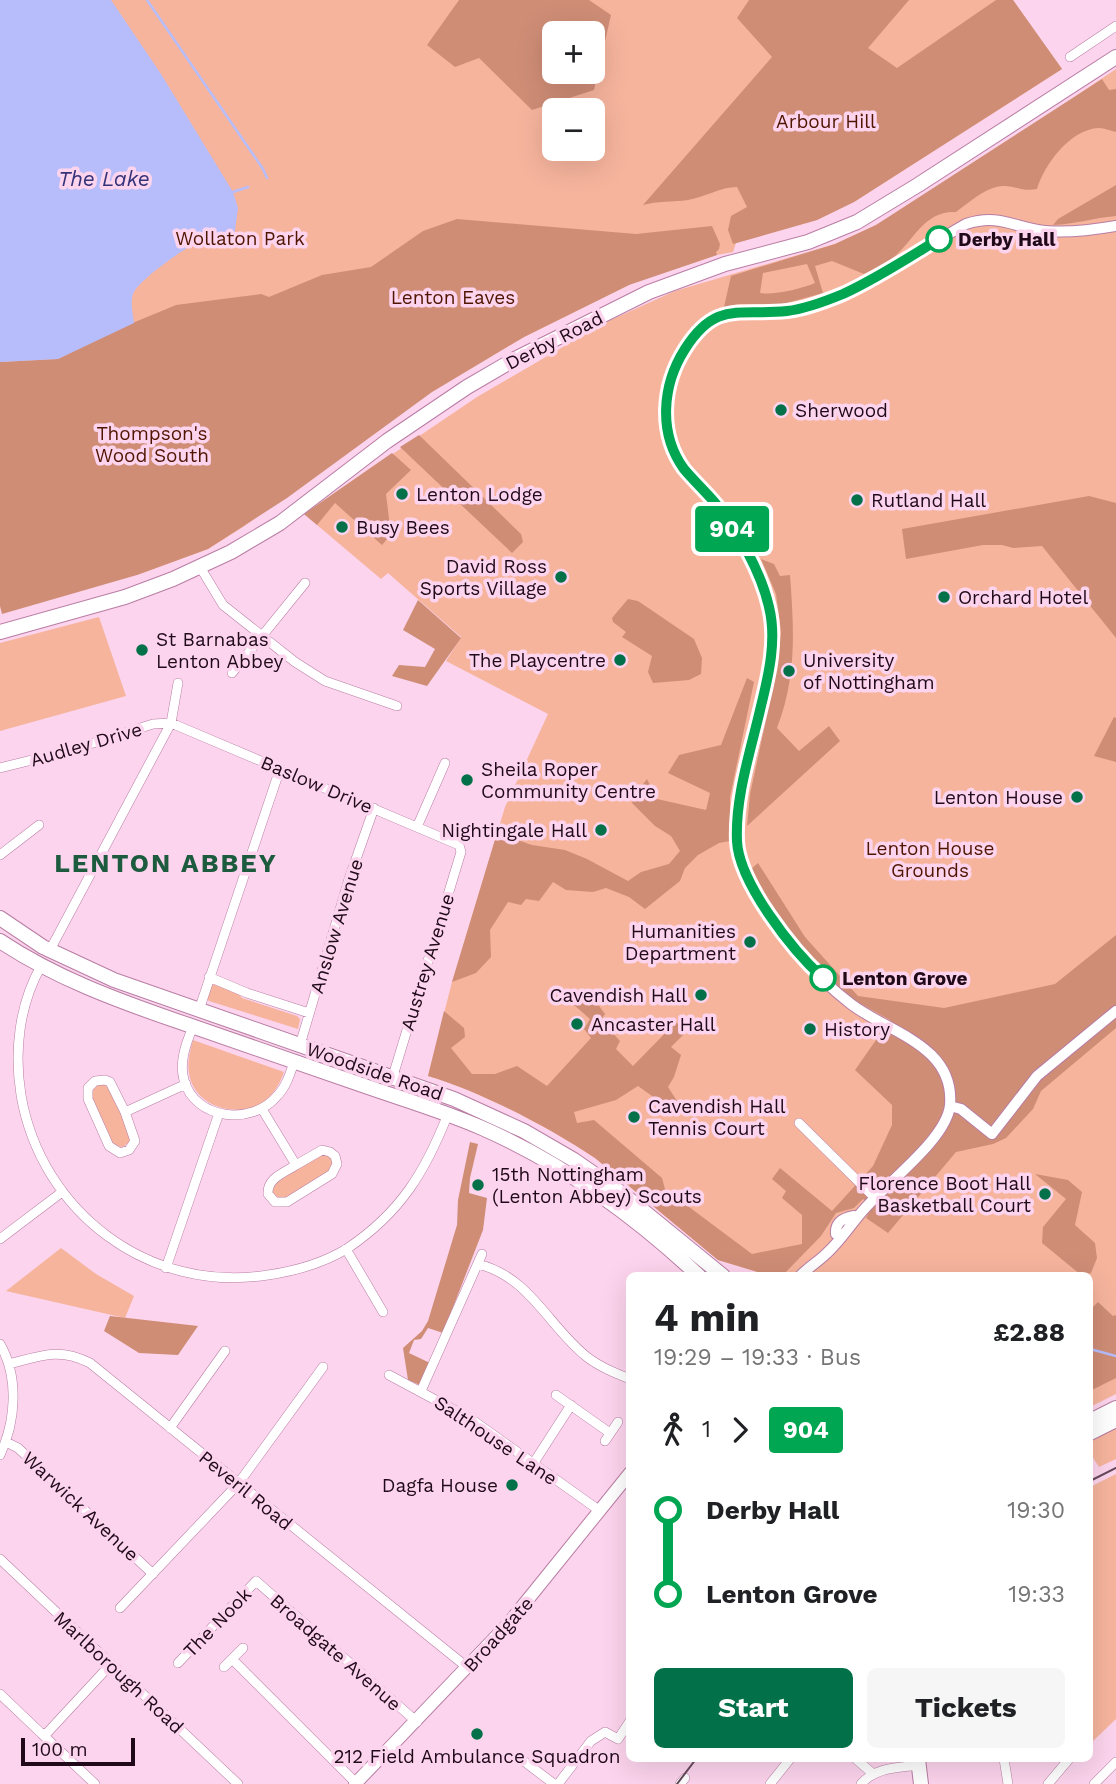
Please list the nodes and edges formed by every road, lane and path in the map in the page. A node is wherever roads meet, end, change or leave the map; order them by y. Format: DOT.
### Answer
graph roads {
  1 [pos="1116,26"];
  2 [pos="1070,57"];
  3 [pos="1116,57"];
  4 [pos="1116,226"];
  5 [pos="200,567"];
  6 [pos="305,583"];
  7 [pos="0,632"];
  8 [pos="262,636"];
  9 [pos="232,673"];
  10 [pos="178,683"];
  11 [pos="397,706"];
  12 [pos="171,723"];
  13 [pos="444,763"];
  14 [pos="0,768"];
  15 [pos="280,769"];
  16 [pos="374,808"];
  17 [pos="38,825"];
  18 [pos="417,827"];
  19 [pos="461,847"];
  20 [pos="0,855"];
  21 [pos="0,918"];
  22 [pos="0,941"];
  23 [pos="50,950"];
  24 [pos="41,966"];
  25 [pos="209,977"];
  26 [pos="199,1010"];
  27 [pos="1116,1011"];
  28 [pos="309,1013"];
  29 [pos="193,1027"];
  30 [pos="300,1045"];
  31 [pos="295,1062"];
  32 [pos="393,1076"];
  33 [pos="186,1084"];
  34 [pos="454,1099"];
  35 [pos="950,1106"];
  36 [pos="262,1109"];
  37 [pos="125,1112"];
  38 [pos="219,1113"];
  39 [pos="448,1114"];
  40 [pos="799,1123"];
  41 [pos="296,1166"];
  42 [pos="62,1192"];
  43 [pos="875,1198"];
  44 [pos="857,1215"];
  45 [pos="0,1239"];
  46 [pos="346,1249"];
  47 [pos="811,1265"];
  48 [pos="166,1268"];
  49 [pos="695,1272"];
  50 [pos="718,1272"];
  51 [pos="804,1272"];
  52 [pos="383,1312"];
  53 [pos="0,1344"];
  54 [pos="225,1351"];
  55 [pos="9,1364"];
  56 [pos="323,1367"];
  57 [pos="389,1375"];
  58 [pos="626,1378"];
  59 [pos="421,1391"];
  60 [pos="13,1392"];
  61 [pos="0,1393"];
  62 [pos="556,1395"];
  63 [pos="571,1405"];
  64 [pos="1116,1408"];
  65 [pos="1093,1420"];
  66 [pos="1116,1420"];
  67 [pos="618,1422"];
  68 [pos="170,1428"];
  69 [pos="1093,1432"];
  70 [pos="6,1443"];
  71 [pos="0,1455"];
  72 [pos="533,1464"];
  73 [pos="626,1478"];
  74 [pos="238,1484"];
  75 [pos="600,1511"];
  76 [pos="0,1559"];
  77 [pos="153,1574"];
  78 [pos="256,1581"];
  79 [pos="120,1608"];
  80 [pos="243,1648"];
  81 [pos="232,1659"];
  82 [pos="178,1663"];
  83 [pos="111,1664"];
  84 [pos="225,1667"];
  85 [pos="468,1668"];
  86 [pos="0,1694"];
  87 [pos="417,1722"];
  88 [pos="626,1727"];
  89 [pos="42,1734"];
  90 [pos="517,1756"];
  91 [pos="788,1762"];
  92 [pos="859,1762"];
  93 [pos="918,1762"];
  94 [pos="1004,1762"];
  95 [pos="1066,1762"];
  96 [pos="1116,1762"];
  97 [pos="872,1773"];
  98 [pos="356,1783"];
  99 [pos="94,1784"];
  100 [pos="237,1784"];
  101 [pos="556,1784"];
  102 [pos="770,1784"];
  103 [pos="861,1784"];
  104 [pos="921,1784"];
  105 [pos="1007,1784"];
  106 [pos="1048,1784"];
  107 [pos="1094,1784"];
  1 -- 2 [label="street"];
  3 -- 5 [label="main road, Derby Road"];
  4 -- 35 [label="street"];
  5 -- 7 [label="main road, Derby Road"];
  5 -- 8 [label="street"];
  6 -- 8 [label="street"];
  8 -- 9 [label="street"];
  8 -- 11 [label="street"];
  10 -- 12 [label="street"];
  12 -- 14 [label="street, Audley Drive"];
  12 -- 15 [label="street, Baslow Drive"];
  12 -- 23 [label="street"];
  13 -- 18 [label="street"];
  15 -- 16 [label="street, Baslow Drive"];
  15 -- 25 [label="street"];
  16 -- 18 [label="street, Baslow Drive"];
  16 -- 28 [label="street, Anslow Avenue"];
  17 -- 20 [label="street"];
  18 -- 19 [label="street, Baslow Drive"];
  19 -- 32 [label="street, Austrey Avenue"];
  21 -- 23 [label="main road, Woodside Road"];
  22 -- 24 [label="main road, Woodside Road"];
  23 -- 26 [label="main road, Woodside Road"];
  24 -- 29 [label="main road, Woodside Road"];
  24 -- 42 [label="street"];
  25 -- 26 [label="street"];
  25 -- 28 [label="street, Woodside Road"];
  26 -- 30 [label="main road, Woodside Road"];
  27 -- 35 [label="street"];
  28 -- 30 [label="street, Anslow Avenue"];
  29 -- 31 [label="main road, Woodside Road"];
  29 -- 33 [label="street"];
  30 -- 31 [label="main road"];
  30 -- 32 [label="main road, Woodside Road"];
  31 -- 36 [label="street"];
  31 -- 39 [label="main road, Woodside Road"];
  32 -- 34 [label="main road, Woodside Road"];
  33 -- 37 [label="street"];
  33 -- 38 [label="street"];
  34 -- 39 [label="main road"];
  34 -- 50 [label="main road, Woodside Road"];
  35 -- 43 [label="street"];
  36 -- 38 [label="street"];
  36 -- 41 [label="street"];
  37 -- 37 [label="street"];
  38 -- 48 [label="street"];
  39 -- 46 [label="street"];
  39 -- 49 [label="main road, Woodside Road"];
  40 -- 43 [label="street"];
  41 -- 41 [label="street"];
  42 -- 45 [label="street"];
  42 -- 48 [label="street"];
  43 -- 44 [label="street"];
  44 -- 47 [label="street"];
  44 -- 47 [label="street"];
  46 -- 48 [label="street"];
  46 -- 52 [label="street"];
  47 -- 51 [label="street"];
  53 -- 55 [label="street"];
  54 -- 68 [label="street"];
  55 -- 60 [label="street"];
  55 -- 68 [label="street, Peveril Road"];
  56 -- 74 [label="street"];
  57 -- 59 [label="street, Salthouse Lane"];
  58 -- 59 [label="street"];
  59 -- 72 [label="street, Salthouse Lane"];
  60 -- 61 [label="street"];
  60 -- 70 [label="street"];
  62 -- 63 [label="street"];
  63 -- 67 [label="street"];
  63 -- 72 [label="street"];
  64 -- 65 [label="main road"];
  66 -- 69 [label="main road"];
  68 -- 74 [label="street, Peveril Road"];
  70 -- 71 [label="street"];
  70 -- 77 [label="street, Warwick Avenue"];
  72 -- 75 [label="street, Salthouse Lane"];
  73 -- 75 [label="main road, Broadgate"];
  74 -- 77 [label="street"];
  74 -- 85 [label="street, Peveril Road"];
  75 -- 85 [label="main road, Broadgate"];
  76 -- 83 [label="street, Marlborough Road"];
  77 -- 79 [label="street"];
  78 -- 82 [label="street, The Nook"];
  78 -- 87 [label="street, Broadgate Avenue"];
  80 -- 81 [label="street"];
  81 -- 84 [label="street"];
  81 -- 98 [label="street"];
  83 -- 89 [label="street"];
  83 -- 100 [label="street, Marlborough Road"];
  85 -- 87 [label="main road, Broadgate"];
  86 -- 89 [label="street"];
  87 -- 98 [label="main road, Broadgate"];
  88 -- 101 [label="street"];
  89 -- 99 [label="street"];
  90 -- 101 [label="street"];
  91 -- 102 [label="street"];
  92 -- 97 [label="street"];
  93 -- 97 [label="street"];
  93 -- 104 [label="main road"];
  94 -- 105 [label="street"];
  95 -- 106 [label="street"];
  96 -- 107 [label="street"];
  97 -- 103 [label="street"];
}
